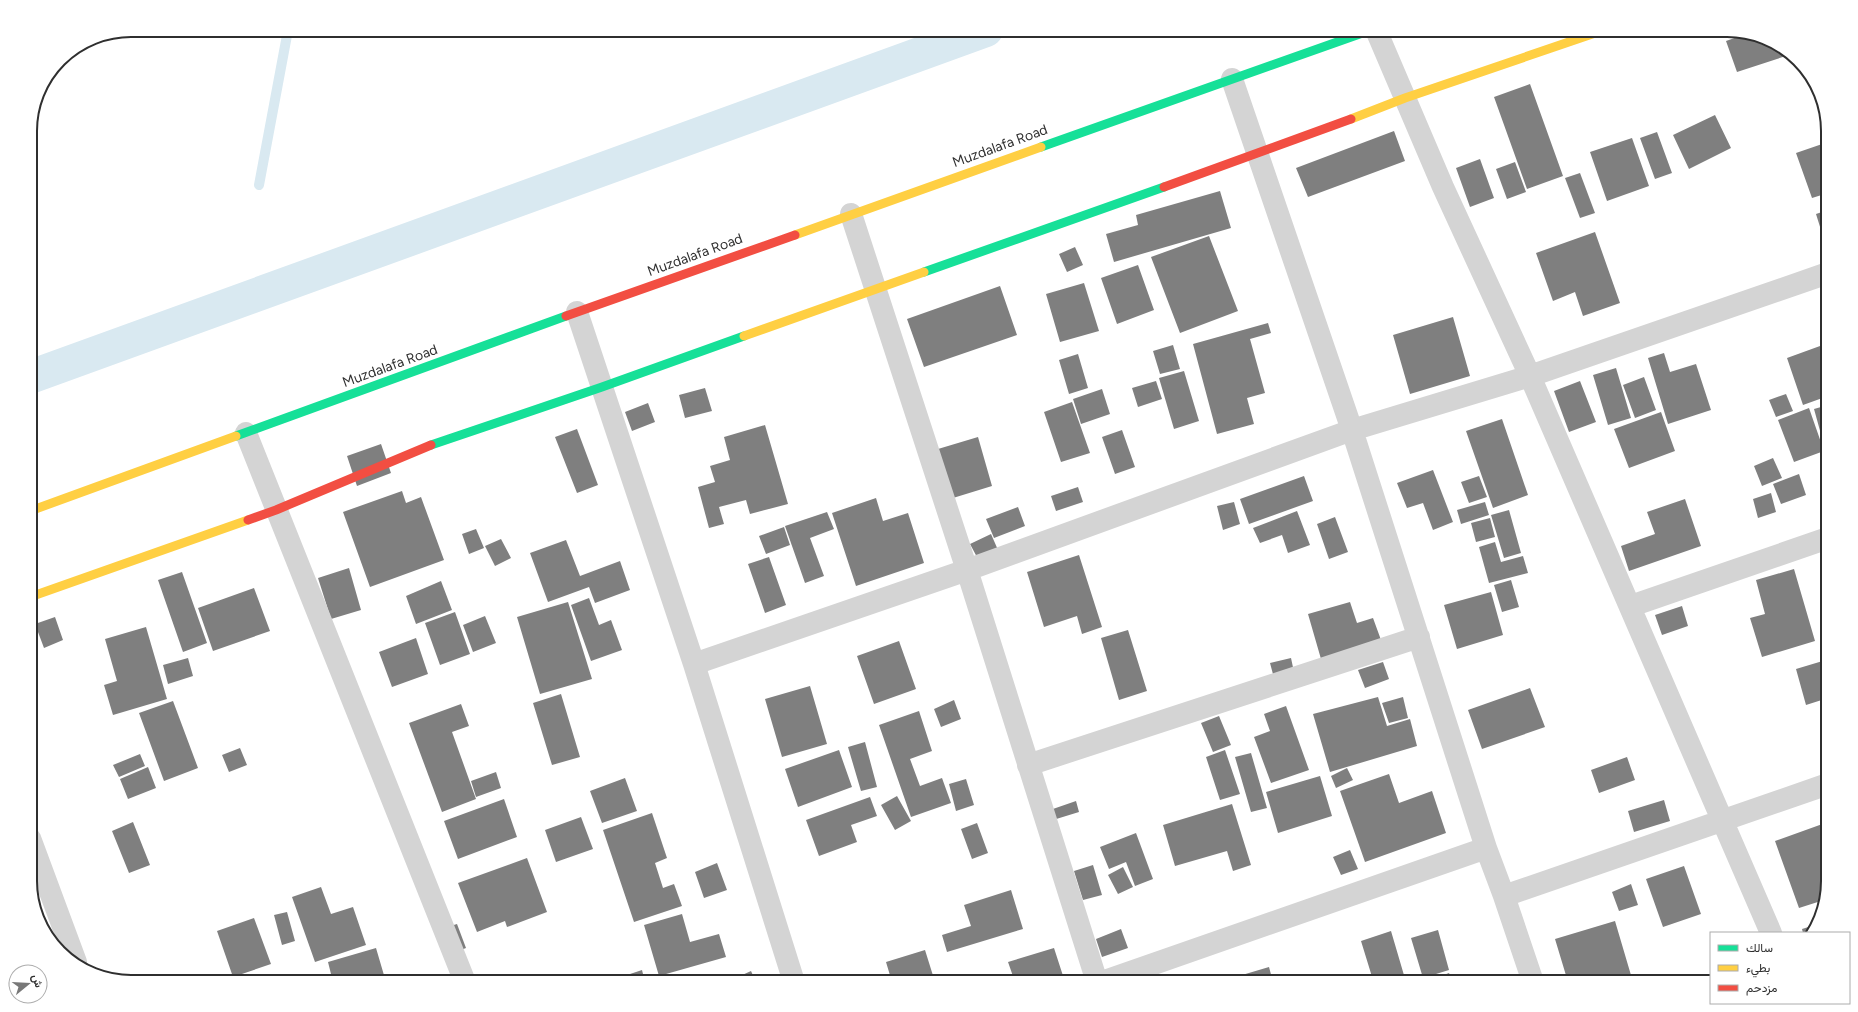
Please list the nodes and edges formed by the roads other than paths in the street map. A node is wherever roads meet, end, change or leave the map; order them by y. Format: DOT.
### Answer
graph roads {
  1 [pos="1351,37"];
  2 [pos="1379,37"];
  3 [pos="1584,37"];
  4 [pos="1232,79"];
  5 [pos="1405,98"];
  6 [pos="1258,154"];
  7 [pos="851,214"];
  8 [pos="1821,275"];
  9 [pos="875,288"];
  10 [pos="577,312"];
  11 [pos="1530,376"];
  12 [pos="602,387"];
  13 [pos="1352,430"];
  14 [pos="246,433"];
  15 [pos="37,508"];
  16 [pos="276,510"];
  17 [pos="1821,540"];
  18 [pos="967,570"];
  19 [pos="37,595"];
  20 [pos="1631,606"];
  21 [pos="1419,637"];
  22 [pos="694,664"];
  23 [pos="1028,765"];
  24 [pos="1821,786"];
  25 [pos="1723,820"];
  26 [pos="1486,848"];
  27 [pos="37,859"];
  28 [pos="1504,896"];
  29 [pos="1771,932"];
  30 [pos="67,950"];
  31 [pos="462,975"];
  32 [pos="792,975"];
  33 [pos="1095,975"];
  34 [pos="1122,975"];
  35 [pos="1531,975"];
  1 -- 4 [label="street, Muzdalafa Road"];
  2 -- 5 [label="street"];
  3 -- 5 [label="street"];
  4 -- 6 [label="street"];
  4 -- 7 [label="street, Muzdalafa Road"];
  5 -- 6 [label="street"];
  5 -- 11 [label="street"];
  6 -- 9 [label="street"];
  6 -- 13 [label="street"];
  7 -- 9 [label="street"];
  7 -- 10 [label="street, Muzdalafa Road"];
  8 -- 11 [label="street"];
  9 -- 12 [label="street"];
  9 -- 18 [label="street"];
  10 -- 12 [label="street"];
  10 -- 14 [label="street, Muzdalafa Road"];
  11 -- 13 [label="street"];
  11 -- 20 [label="street"];
  12 -- 16 [label="street"];
  12 -- 22 [label="street"];
  13 -- 18 [label="street"];
  13 -- 21 [label="street"];
  14 -- 15 [label="street, Muzdalafa Road"];
  14 -- 16 [label="street"];
  16 -- 19 [label="street"];
  16 -- 31 [label="street"];
  17 -- 20 [label="street"];
  18 -- 22 [label="street"];
  18 -- 23 [label="street"];
  20 -- 25 [label="street"];
  21 -- 23 [label="street"];
  21 -- 26 [label="street"];
  22 -- 32 [label="street"];
  23 -- 33 [label="street"];
  24 -- 25 [label="street"];
  25 -- 28 [label="street"];
  25 -- 29 [label="street"];
  26 -- 28 [label="street"];
  26 -- 34 [label="street"];
  27 -- 30 [label="street"];
  28 -- 35 [label="street"];
}
